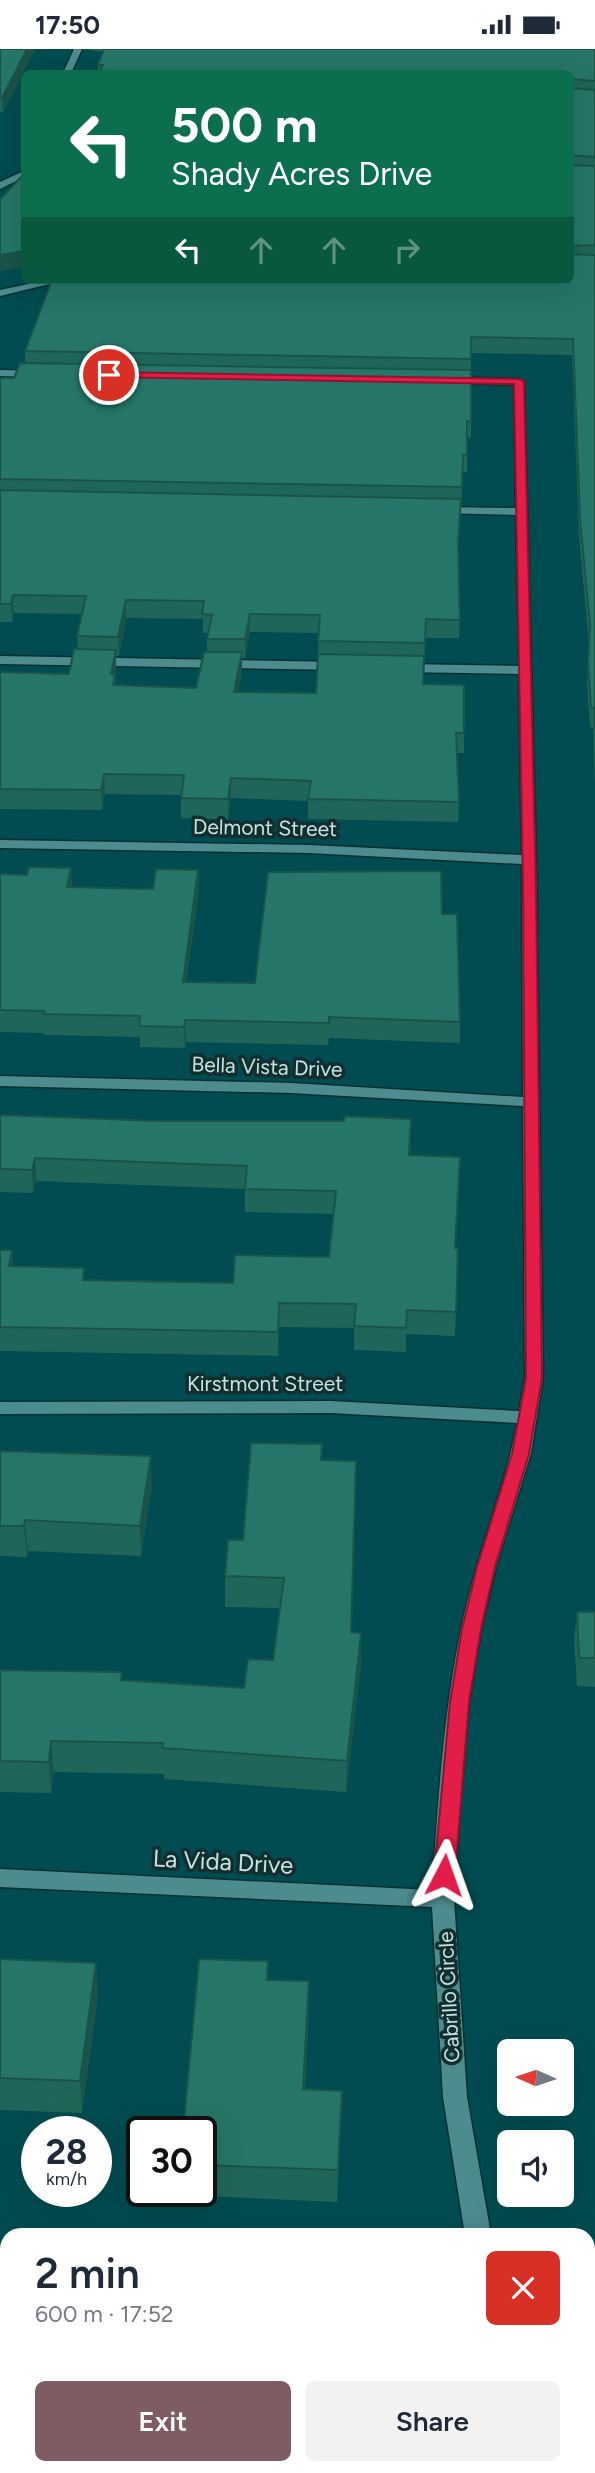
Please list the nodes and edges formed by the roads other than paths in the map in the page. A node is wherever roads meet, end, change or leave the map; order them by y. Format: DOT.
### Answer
graph roads {
  1 [pos="78,49"];
  2 [pos="68,70"];
  3 [pos="21,176"];
  4 [pos="0,186"];
  5 [pos="42,284"];
  6 [pos="0,293"];
  7 [pos="0,373"];
  8 [pos="55,374"];
  9 [pos="437,380"];
  10 [pos="425,510"];
  11 [pos="521,512"];
  12 [pos="0,660"];
  13 [pos="359,667"];
  14 [pos="387,667"];
  15 [pos="524,670"];
  16 [pos="0,844"];
  17 [pos="529,860"];
  18 [pos="0,1081"];
  19 [pos="533,1102"];
  20 [pos="0,1408"];
  21 [pos="529,1418"];
  22 [pos="0,1878"];
  23 [pos="443,1899"];
  24 [pos="477,2228"];
  1 -- 2 [label="street"];
  3 -- 4 [label="street"];
  5 -- 6 [label="street"];
  7 -- 8 [label="street"];
  9 -- 11 [label="street, Cabrillo Circle"];
  10 -- 11 [label="street"];
  11 -- 15 [label="street, Cabrillo Circle"];
  12 -- 13 [label="street"];
  14 -- 15 [label="street"];
  15 -- 17 [label="street, Cabrillo Circle"];
  16 -- 17 [label="street, Delmont Street"];
  17 -- 19 [label="street, Cabrillo Circle"];
  18 -- 19 [label="street, Bella Vista Drive"];
  19 -- 21 [label="street, Cabrillo Circle"];
  20 -- 21 [label="street, Kirstmont Street"];
  21 -- 23 [label="street, Cabrillo Circle"];
  22 -- 23 [label="street, La Vida Drive"];
  23 -- 24 [label="street, Cabrillo Circle"];
}
